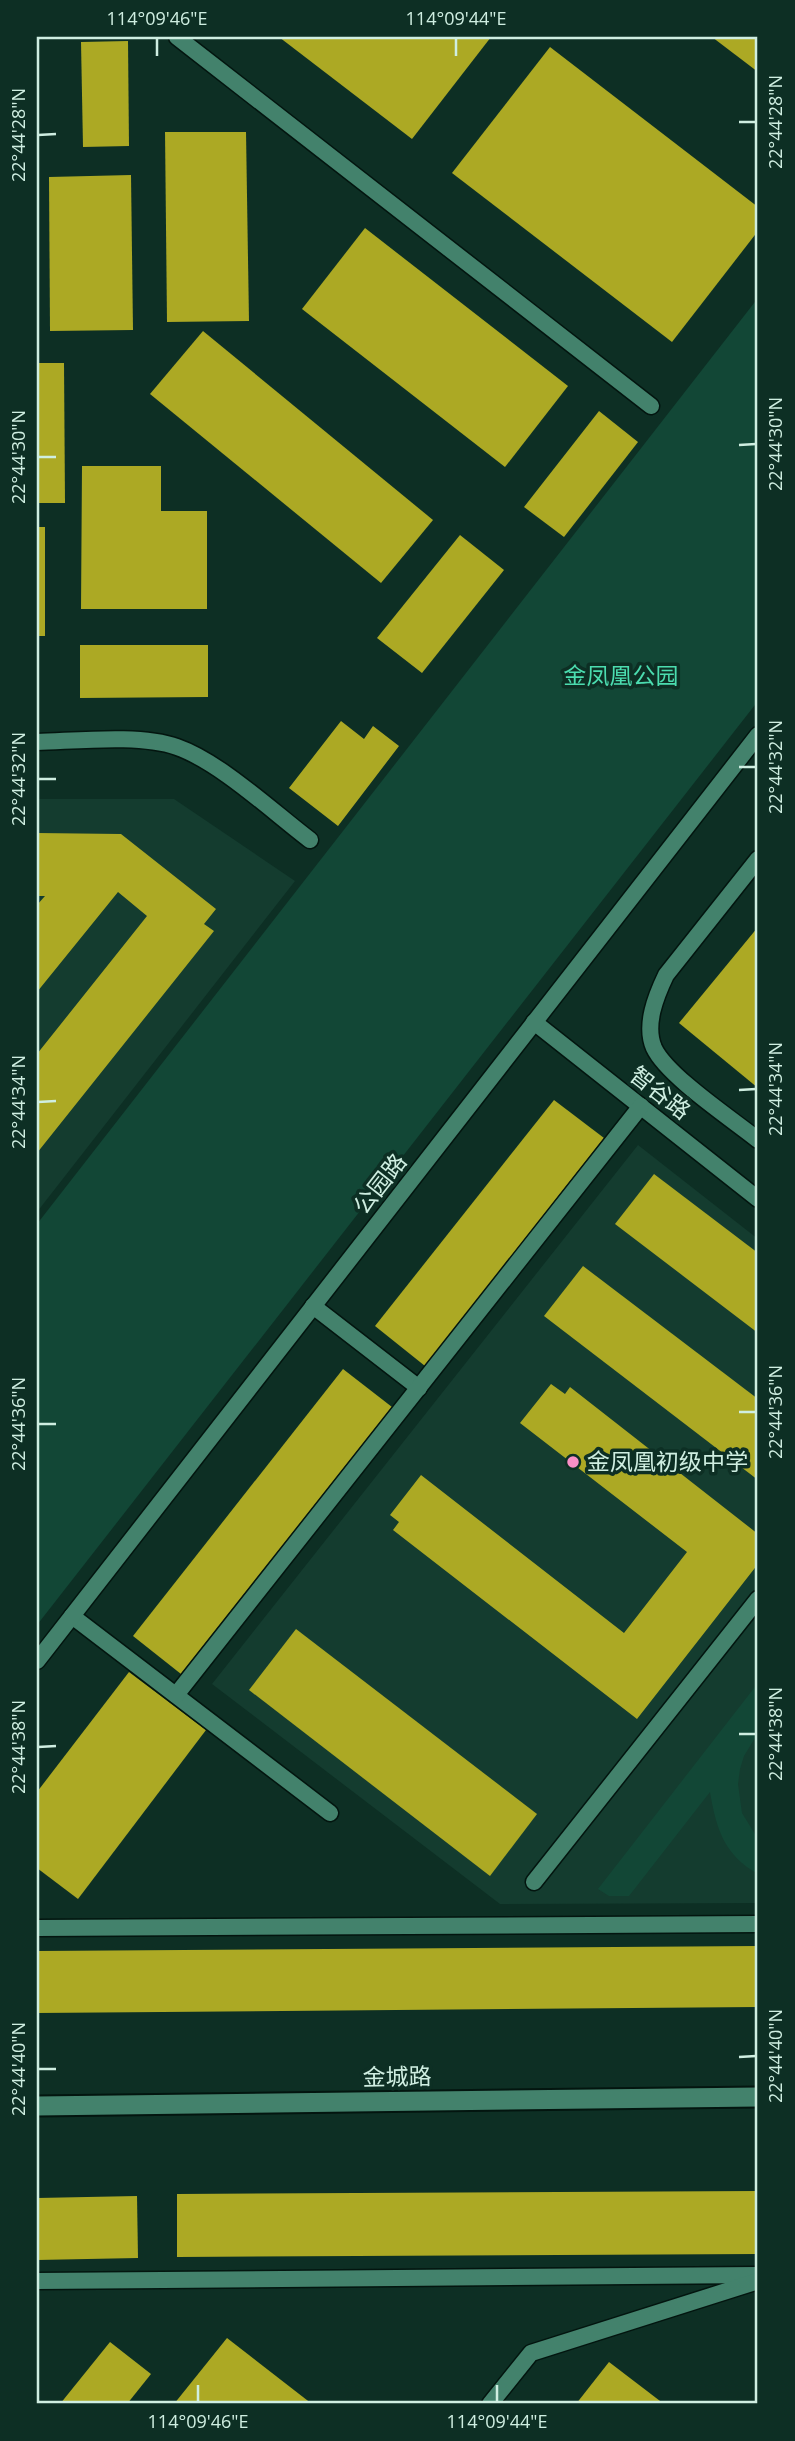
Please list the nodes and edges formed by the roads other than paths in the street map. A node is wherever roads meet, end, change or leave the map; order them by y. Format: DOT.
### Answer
graph roads {
  1 [pos="177,37"];
  2 [pos="651,406"];
  3 [pos="758,735"];
  4 [pos="37,742"];
  5 [pos="310,840"];
  6 [pos="758,859"];
  7 [pos="534,1022"];
  8 [pos="641,1107"];
  9 [pos="758,1140"];
  10 [pos="758,1199"];
  11 [pos="313,1306"];
  12 [pos="419,1388"];
  13 [pos="758,1599"];
  14 [pos="72,1616"];
  15 [pos="37,1661"];
  16 [pos="176,1695"];
  17 [pos="330,1814"];
  18 [pos="534,1882"];
  19 [pos="758,1924"];
  20 [pos="37,1927"];
  21 [pos="758,2097"];
  22 [pos="37,2106"];
  23 [pos="758,2275"];
  24 [pos="37,2281"];
  25 [pos="758,2281"];
  26 [pos="490,2404"];
  1 -- 2 [label="lane"];
  3 -- 7 [label="lane, 公园路"];
  4 -- 5 [label="lane"];
  6 -- 9 [label="lane"];
  7 -- 8 [label="lane, 智谷路"];
  7 -- 11 [label="lane, 公园路"];
  8 -- 10 [label="lane, 智谷路"];
  8 -- 12 [label="lane"];
  11 -- 12 [label="lane"];
  11 -- 14 [label="lane, 公园路"];
  12 -- 16 [label="lane"];
  13 -- 18 [label="lane"];
  14 -- 15 [label="lane, 公园路"];
  14 -- 16 [label="lane"];
  16 -- 17 [label="lane"];
  19 -- 20 [label="lane"];
  21 -- 22 [label="street, 金城路"];
  23 -- 24 [label="lane"];
  25 -- 26 [label="lane"];
}
